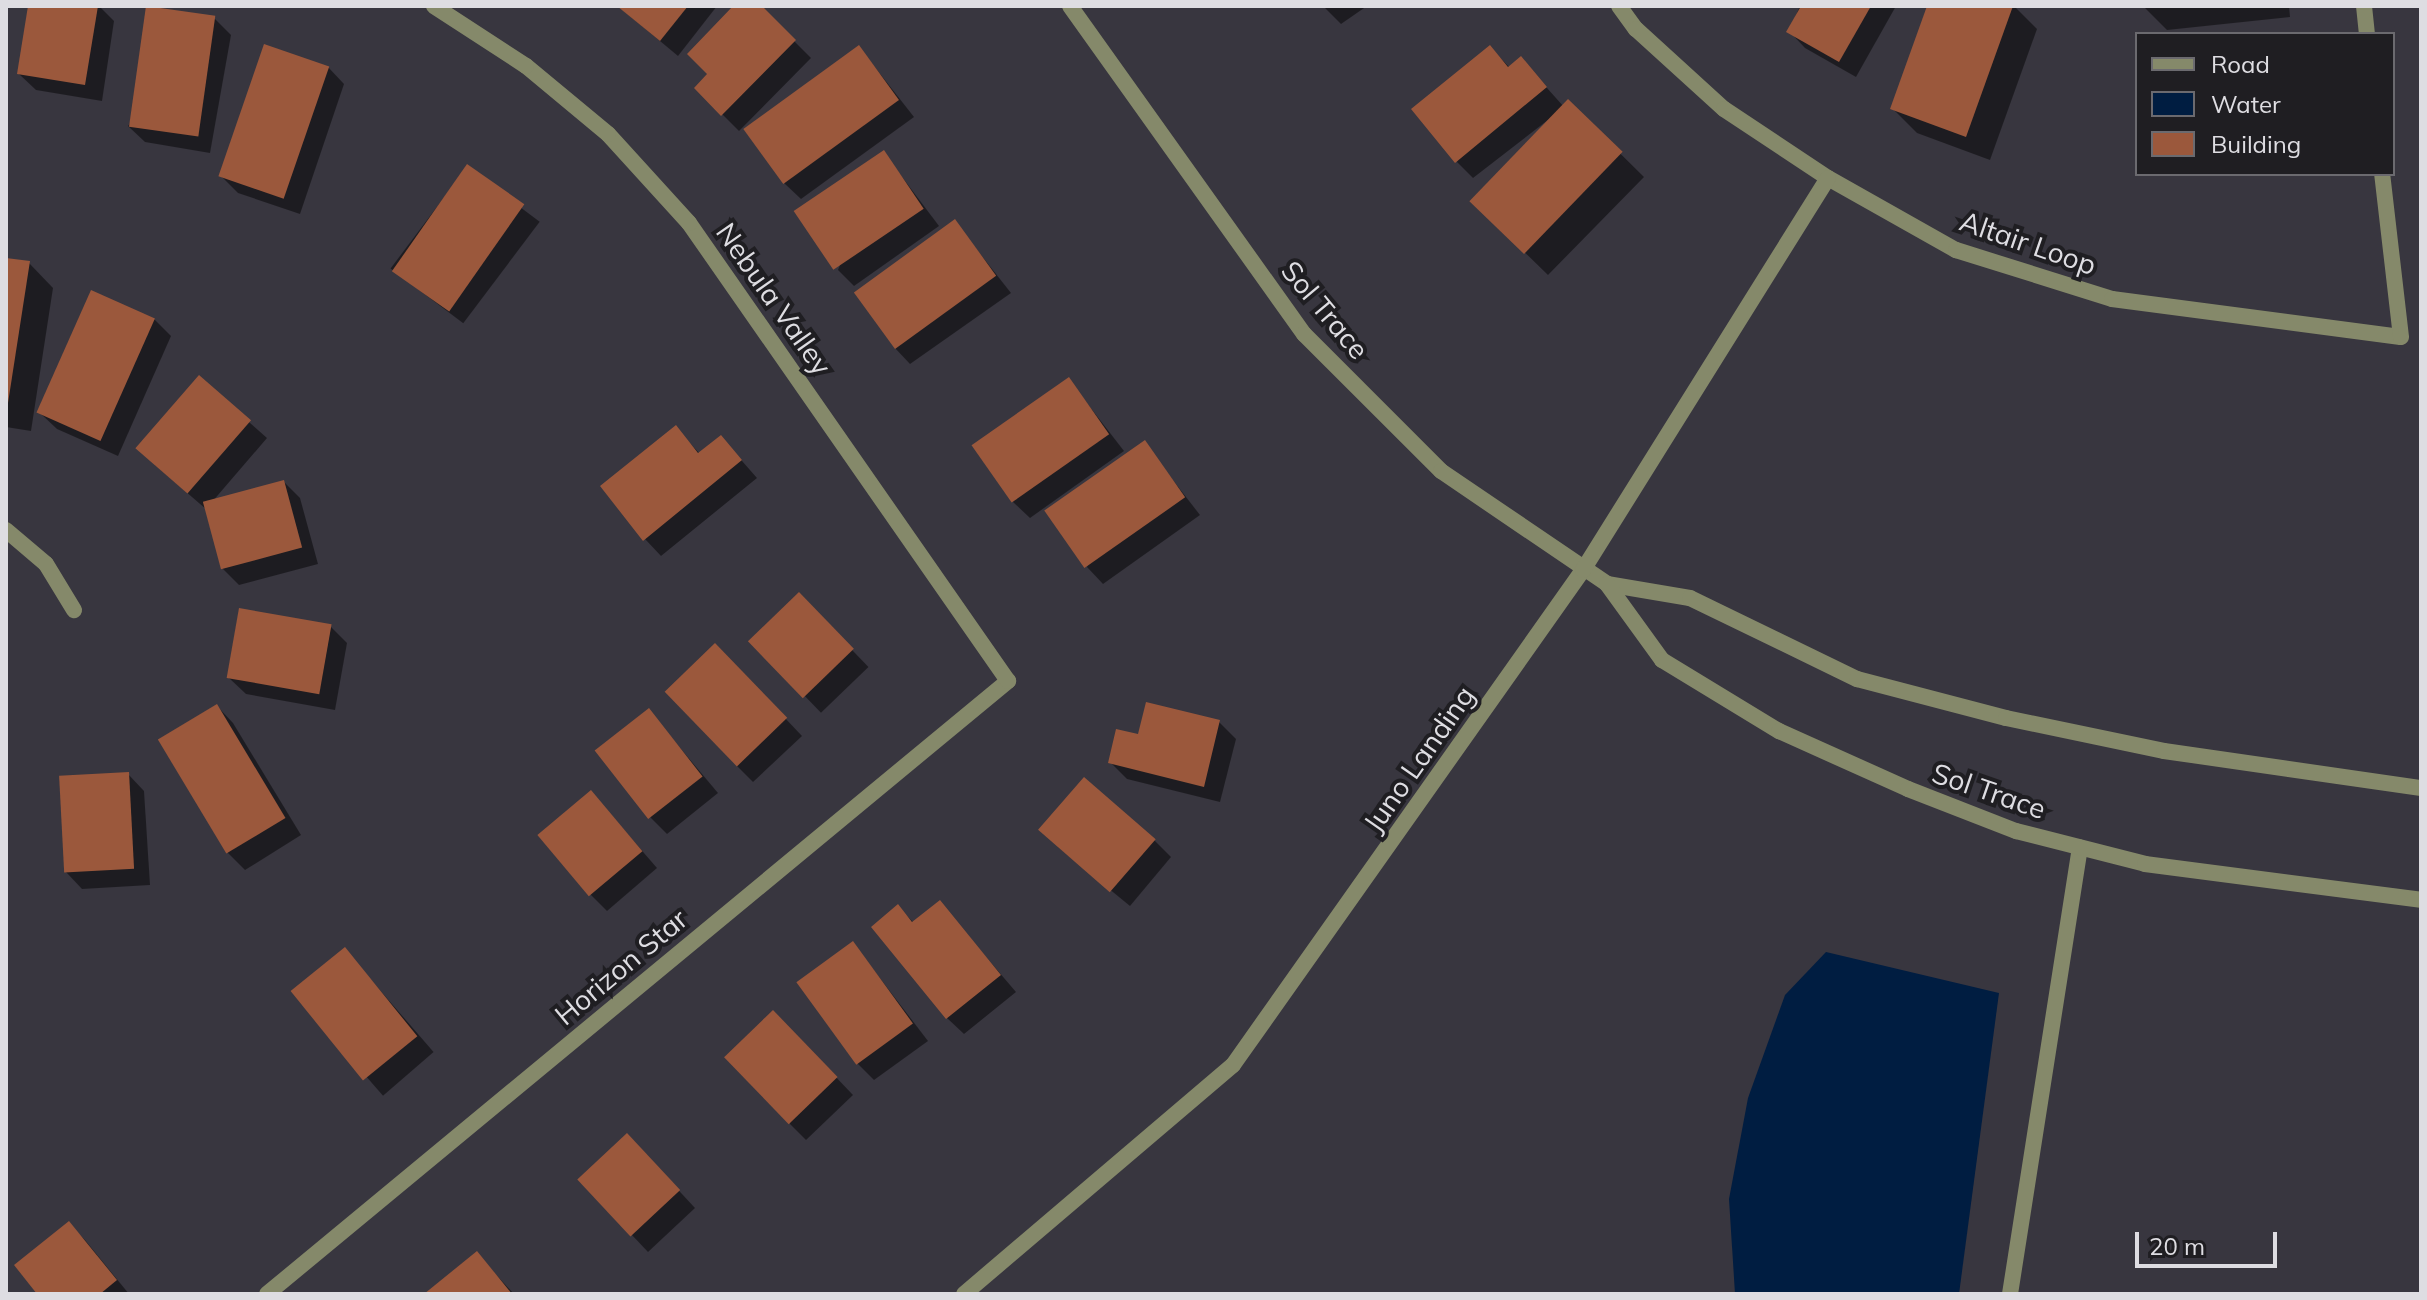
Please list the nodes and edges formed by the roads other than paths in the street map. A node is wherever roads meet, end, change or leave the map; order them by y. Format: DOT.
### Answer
graph roads {
  1 [pos="434,6"];
  2 [pos="1070,6"];
  3 [pos="1619,6"];
  4 [pos="2364,6"];
  5 [pos="2367,32"];
  6 [pos="2382,176"];
  7 [pos="1828,178"];
  8 [pos="6,530"];
  9 [pos="1583,570"];
  10 [pos="1607,584"];
  11 [pos="74,610"];
  12 [pos="1008,681"];
  13 [pos="2421,788"];
  14 [pos="2080,847"];
  15 [pos="2421,900"];
  16 [pos="267,1294"];
  17 [pos="964,1294"];
  18 [pos="2010,1294"];
  1 -- 12 [label="street, Nebula Valley"];
  2 -- 9 [label="street, Sol Trace"];
  3 -- 7 [label="street, Altair Loop"];
  4 -- 5 [label="street"];
  6 -- 7 [label="street, Altair Loop"];
  7 -- 9 [label="street, Juno Landing"];
  8 -- 11 [label="street"];
  9 -- 10 [label="street, Sol Trace"];
  9 -- 17 [label="street, Juno Landing"];
  10 -- 13 [label="street, Sol Trace"];
  10 -- 14 [label="street, Sol Trace"];
  12 -- 16 [label="street, Horizon Star"];
  14 -- 15 [label="street, Sol Trace"];
  14 -- 18 [label="street"];
}
